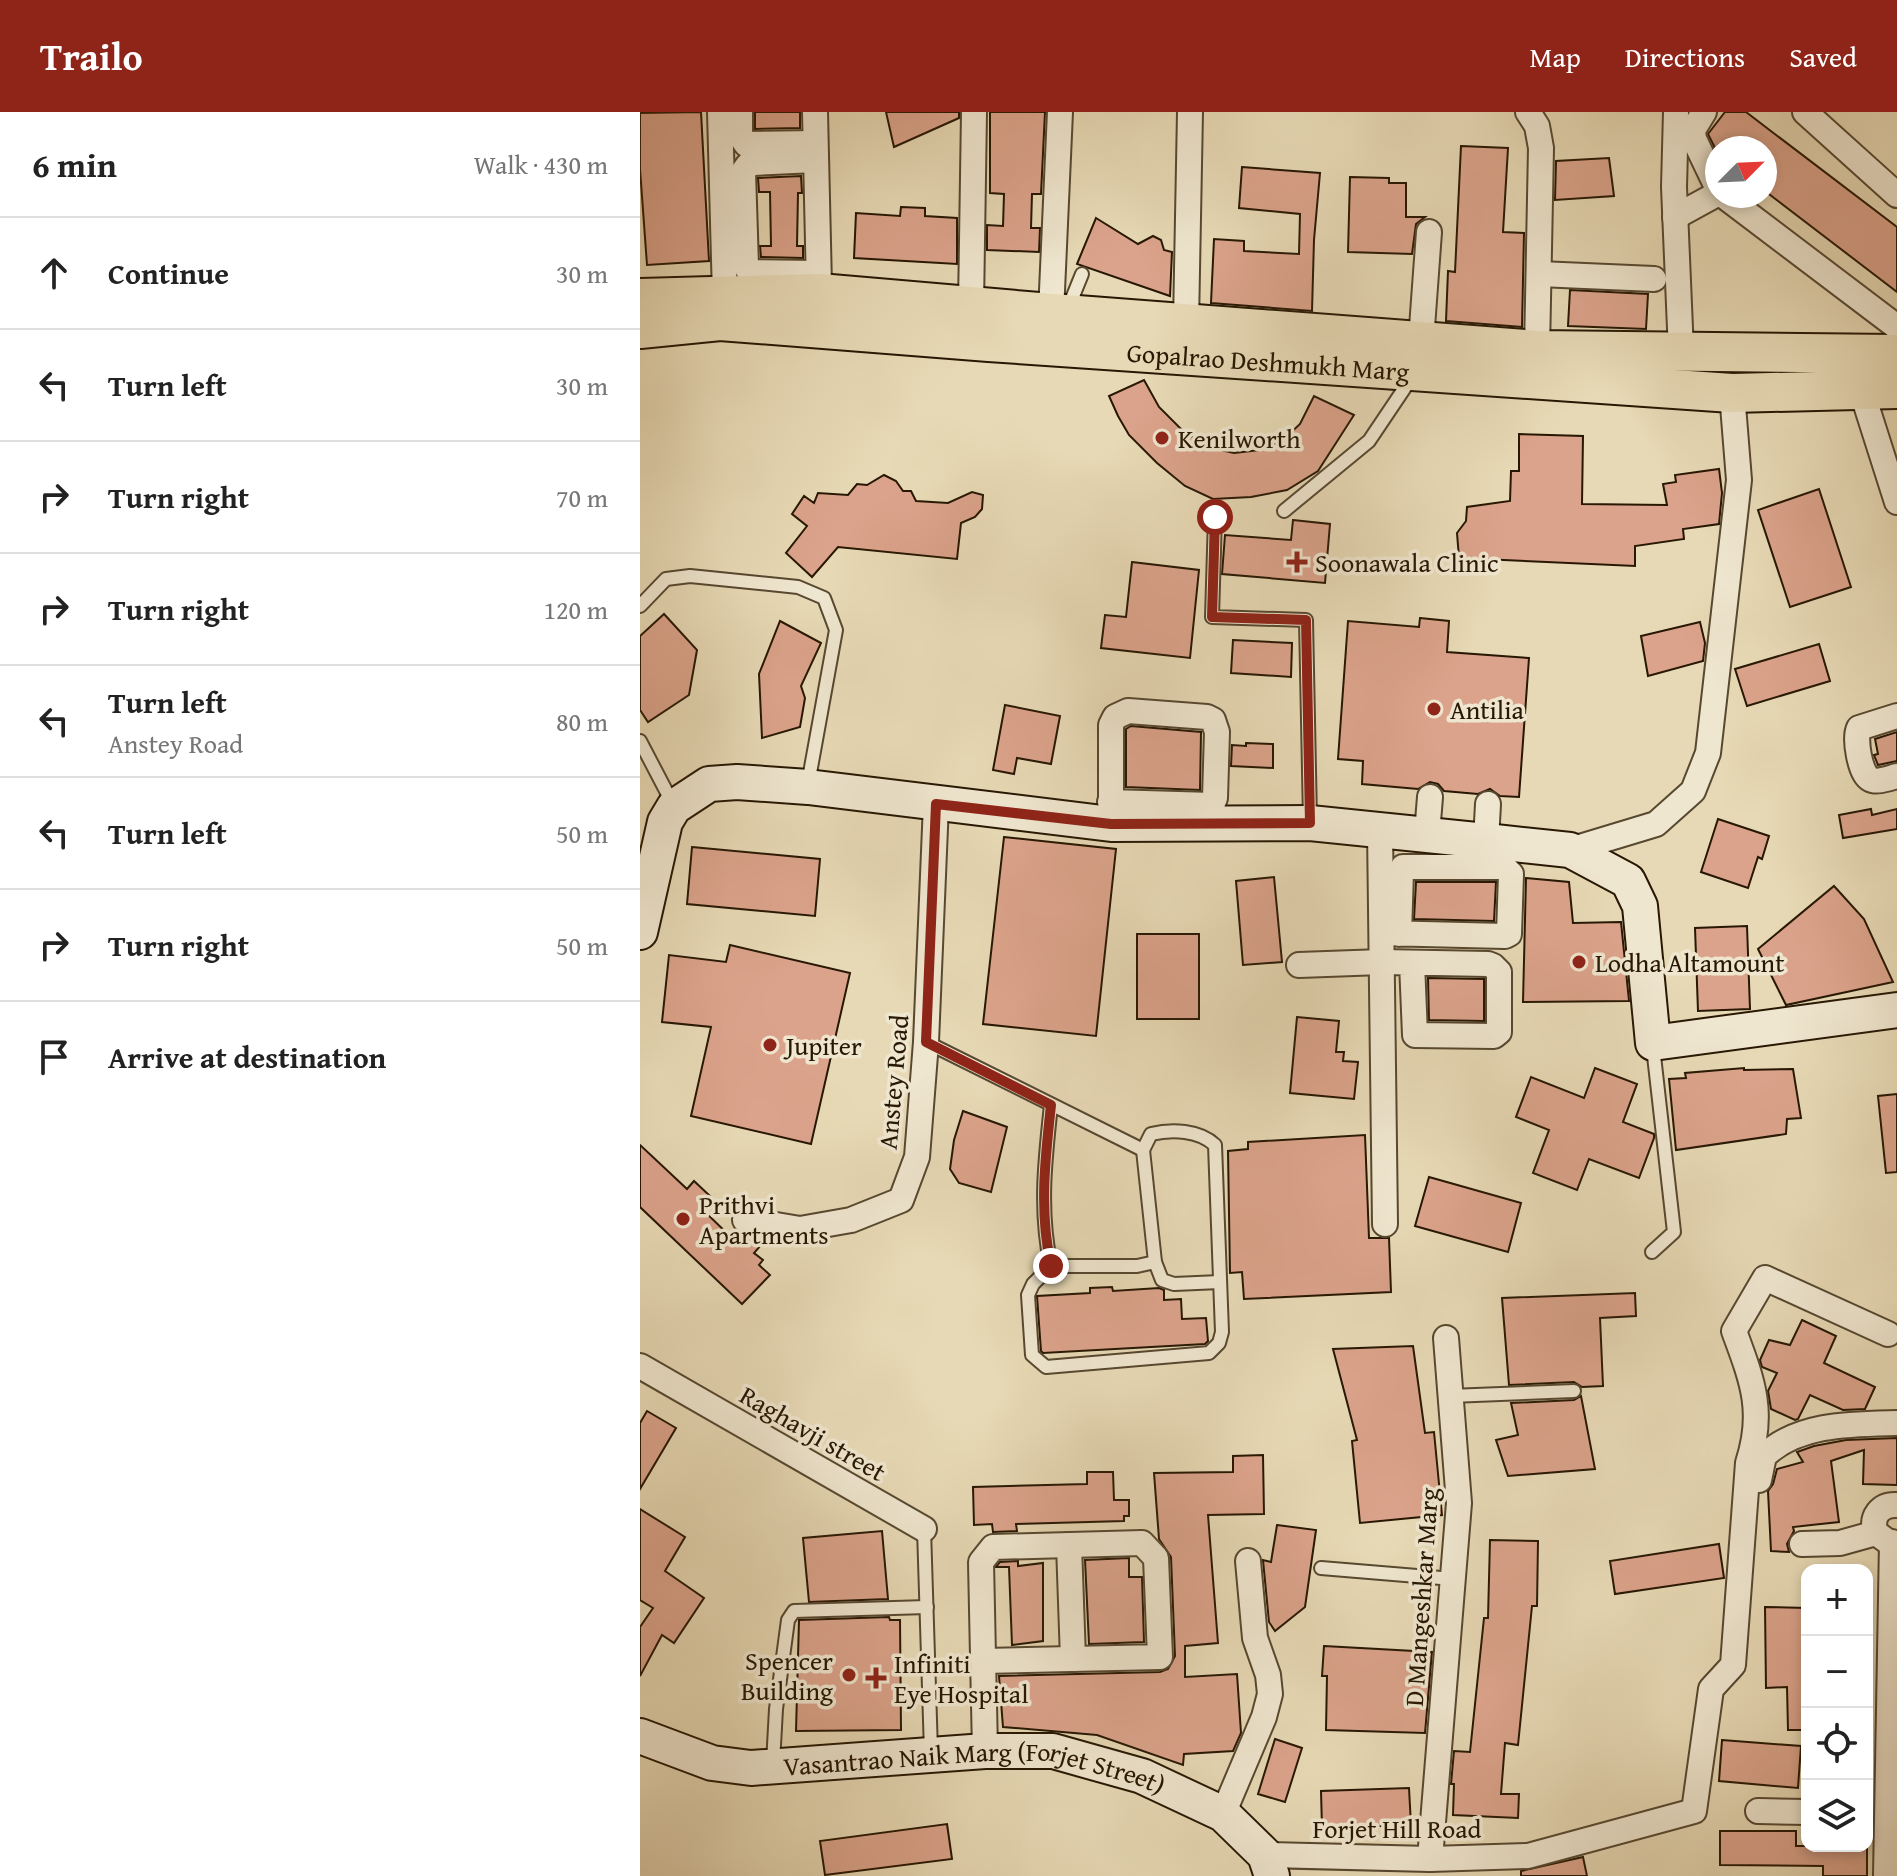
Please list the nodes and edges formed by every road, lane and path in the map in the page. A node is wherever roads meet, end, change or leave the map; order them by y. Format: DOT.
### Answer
graph roads {
  1 [pos="720,112"];
  2 [pos="740,112"];
  3 [pos="815,112"];
  4 [pos="974,112"];
  5 [pos="1060,112"];
  6 [pos="1190,112"];
  7 [pos="1528,112"];
  8 [pos="1676,112"];
  9 [pos="1704,112"];
  10 [pos="1805,112"];
  11 [pos="815,151"];
  12 [pos="1705,162"];
  13 [pos="1897,195"];
  14 [pos="1705,201"];
  15 [pos="1740,208"];
  16 [pos="1675,217"];
  17 [pos="1429,232"];
  18 [pos="1082,274"];
  19 [pos="1539,274"];
  20 [pos="1654,279"];
  21 [pos="818,283"];
  22 [pos="725,296"];
  23 [pos="640,298"];
  24 [pos="971,306"];
  25 [pos="1059,314"];
  26 [pos="1186,323"];
  27 [pos="1897,327"];
  28 [pos="640,329"];
  29 [pos="1537,350"];
  30 [pos="1681,352"];
  31 [pos="1897,354"];
  32 [pos="1419,356"];
  33 [pos="1879,389"];
  34 [pos="1732,393"];
  35 [pos="1897,502"];
  36 [pos="1284,511"];
  37 [pos="1215,517"];
  38 [pos="640,606"];
  39 [pos="1897,716"];
  40 [pos="640,741"];
  41 [pos="1897,776"];
  42 [pos="808,787"];
  43 [pos="1430,797"];
  44 [pos="936,804"];
  45 [pos="1488,804"];
  46 [pos="674,807"];
  47 [pos="1110,813"];
  48 [pos="1194,815"];
  49 [pos="1310,823"];
  50 [pos="1406,832"];
  51 [pos="649,847"];
  52 [pos="1494,850"];
  53 [pos="1570,850"];
  54 [pos="1412,866"];
  55 [pos="640,932"];
  56 [pos="1391,934"];
  57 [pos="1382,962"];
  58 [pos="1412,963"];
  59 [pos="1299,965"];
  60 [pos="1897,1010"];
  61 [pos="926,1042"];
  62 [pos="1653,1043"];
  63 [pos="1051,1105"];
  64 [pos="1143,1150"];
  65 [pos="745,1220"];
  66 [pos="1385,1224"];
  67 [pos="1652,1252"];
  68 [pos="1155,1262"];
  69 [pos="1051,1266"];
  70 [pos="1220,1282"];
  71 [pos="1888,1334"];
  72 [pos="1446,1338"];
  73 [pos="640,1366"];
  74 [pos="1574,1391"];
  75 [pos="1450,1396"];
  76 [pos="1897,1423"];
  77 [pos="1897,1505"];
  78 [pos="924,1529"];
  79 [pos="1888,1539"];
  80 [pos="1802,1544"];
  81 [pos="1069,1545"];
  82 [pos="1755,1547"];
  83 [pos="1248,1561"];
  84 [pos="1321,1568"];
  85 [pos="1453,1579"];
  86 [pos="927,1607"];
  87 [pos="1073,1659"];
  88 [pos="983,1661"];
  89 [pos="640,1736"];
  90 [pos="1893,1742"];
  91 [pos="985,1751"];
  92 [pos="931,1756"];
  93 [pos="773,1766"];
  94 [pos="1885,1806"];
  95 [pos="1758,1811"];
  96 [pos="1801,1812"];
  97 [pos="1223,1814"];
  98 [pos="1430,1859"];
  99 [pos="1268,1869"];
  100 [pos="1886,1876"];
  1 -- 22 [label="street"];
  2 -- 11 [label="street"];
  3 -- 11 [label="street"];
  4 -- 24 [label="street"];
  5 -- 25 [label="street"];
  6 -- 26 [label="street"];
  7 -- 19 [label="street"];
  8 -- 16 [label="street"];
  9 -- 12 [label="street"];
  10 -- 13 [label="street"];
  11 -- 21 [label="street"];
  11 -- 21 [label="street"];
  14 -- 16 [label="street"];
  15 -- 27 [label="street"];
  16 -- 30 [label="street"];
  17 -- 32 [label="street"];
  18 -- 25 [label="lane"];
  19 -- 20 [label="street"];
  19 -- 29 [label="street"];
  21 -- 22 [label="main road, Gopalrao Deshmukh Marg"];
  21 -- 24 [label="main road, Gopalrao Deshmukh Marg"];
  22 -- 23 [label="main road, Gopalrao Deshmukh Marg"];
  24 -- 25 [label="main road, Gopalrao Deshmukh Marg"];
  25 -- 26 [label="main road, Gopalrao Deshmukh Marg"];
  26 -- 32 [label="main road, Gopalrao Deshmukh Marg"];
  28 -- 32 [label="main road, Gopalrao Deshmukh Marg"];
  29 -- 30 [label="main road, Gopalrao Deshmukh Marg"];
  29 -- 32 [label="main road, Gopalrao Deshmukh Marg"];
  30 -- 31 [label="main road, Gopalrao Deshmukh Marg"];
  32 -- 34 [label="main road, Gopalrao Deshmukh Marg"];
  32 -- 36 [label="lane"];
  33 -- 34 [label="main road, Gopalrao Deshmukh Marg"];
  33 -- 35 [label="street"];
  34 -- 53 [label="street"];
  37 -- 49 [label="lane"];
  38 -- 42 [label="lane"];
  39 -- 41 [label="street"];
  40 -- 46 [label="lane"];
  42 -- 44 [label="street"];
  42 -- 46 [label="street"];
  43 -- 50 [label="street"];
  44 -- 47 [label="street"];
  44 -- 61 [label="street, Anstey Road"];
  45 -- 52 [label="street"];
  46 -- 51 [label="street"];
  47 -- 48 [label="street"];
  47 -- 48 [label="street"];
  48 -- 49 [label="street"];
  49 -- 50 [label="street"];
  50 -- 52 [label="street"];
  50 -- 54 [label="street"];
  50 -- 56 [label="street"];
  51 -- 55 [label="street"];
  52 -- 53 [label="street"];
  52 -- 54 [label="street"];
  52 -- 56 [label="street"];
  53 -- 62 [label="street"];
  54 -- 56 [label="street"];
  56 -- 57 [label="street"];
  57 -- 58 [label="street"];
  57 -- 59 [label="street"];
  57 -- 66 [label="street"];
  58 -- 58 [label="street"];
  60 -- 62 [label="street"];
  61 -- 63 [label="lane"];
  61 -- 65 [label="street, Anstey Road"];
  62 -- 67 [label="lane"];
  63 -- 64 [label="lane"];
  63 -- 69 [label="lane"];
  64 -- 68 [label="lane"];
  64 -- 70 [label="lane"];
  68 -- 69 [label="lane"];
  68 -- 70 [label="lane"];
  69 -- 70 [label="lane"];
  71 -- 98 [label="street, Forjet Hill Road"];
  72 -- 75 [label="street, D Mangeshkar Marg"];
  73 -- 78 [label="street, Raghavji street"];
  74 -- 75 [label="lane"];
  75 -- 85 [label="street, D Mangeshkar Marg"];
  76 -- 82 [label="street"];
  77 -- 79 [label="street"];
  78 -- 86 [label="lane"];
  79 -- 80 [label="street"];
  79 -- 90 [label="street"];
  81 -- 87 [label="street"];
  81 -- 87 [label="street"];
  81 -- 88 [label="street"];
  83 -- 97 [label="street"];
  84 -- 85 [label="lane"];
  85 -- 98 [label="street, D Mangeshkar Marg"];
  86 -- 92 [label="lane"];
  86 -- 93 [label="lane"];
  87 -- 88 [label="street"];
  88 -- 91 [label="street"];
  89 -- 93 [label="street, Vasantrao Naik Marg (Forjet Street)"];
  90 -- 94 [label="street"];
  91 -- 92 [label="street, Vasantrao Naik Marg (Forjet Street)"];
  91 -- 97 [label="street, Vasantrao Naik Marg (Forjet Street)"];
  92 -- 93 [label="street, Vasantrao Naik Marg (Forjet Street)"];
  94 -- 100 [label="street"];
  95 -- 96 [label="street"];
  97 -- 99 [label="street, Vasantrao Naik Marg (Forjet Street)"];
  98 -- 99 [label="street, Forjet Hill Road"];
}
